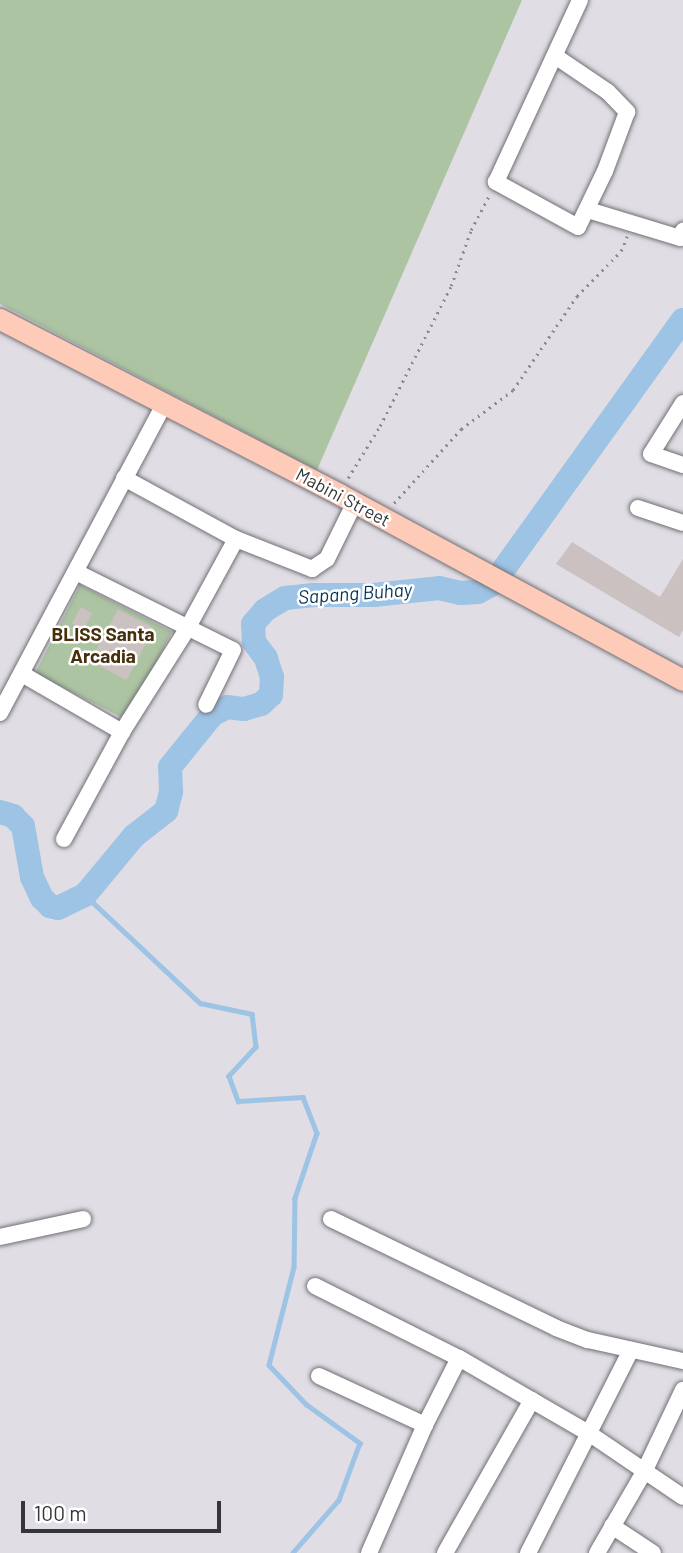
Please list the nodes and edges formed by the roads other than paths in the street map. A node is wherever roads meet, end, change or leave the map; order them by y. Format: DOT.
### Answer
graph roads {
  1 [pos="580,0"];
  2 [pos="555,56"];
  3 [pos="588,209"];
  4 [pos="682,237"];
  5 [pos="0,319"];
  6 [pos="164,405"];
  7 [pos="682,407"];
  8 [pos="683,465"];
  9 [pos="124,478"];
  10 [pos="355,502"];
  11 [pos="638,508"];
  12 [pos="683,523"];
  13 [pos="236,539"];
  14 [pos="76,572"];
  15 [pos="187,629"];
  16 [pos="22,674"];
  17 [pos="683,680"];
  18 [pos="206,705"];
  19 [pos="0,713"];
  20 [pos="121,732"];
  21 [pos="64,839"];
  22 [pos="83,1219"];
  23 [pos="331,1219"];
  24 [pos="0,1237"];
  25 [pos="315,1286"];
  26 [pos="631,1350"];
  27 [pos="459,1358"];
  28 [pos="683,1361"];
  29 [pos="319,1376"];
  30 [pos="683,1390"];
  31 [pos="532,1400"];
  32 [pos="678,1419"];
  33 [pos="425,1425"];
  34 [pos="590,1434"];
  35 [pos="643,1472"];
  36 [pos="683,1497"];
  37 [pos="612,1526"];
  38 [pos="369,1553"];
  39 [pos="445,1553"];
  40 [pos="528,1553"];
  41 [pos="597,1553"];
  42 [pos="653,1553"];
  1 -- 2 [label="street"];
  2 -- 3 [label="street"];
  2 -- 3 [label="street"];
  3 -- 4 [label="street"];
  5 -- 6 [label="main road, Mabini Street"];
  6 -- 9 [label="street"];
  6 -- 10 [label="main road, Mabini Street"];
  7 -- 8 [label="street"];
  9 -- 13 [label="street"];
  9 -- 14 [label="street"];
  10 -- 13 [label="street"];
  10 -- 17 [label="main road, Mabini Street"];
  11 -- 12 [label="street"];
  13 -- 15 [label="street"];
  14 -- 15 [label="street"];
  14 -- 16 [label="street"];
  15 -- 18 [label="street"];
  15 -- 20 [label="street"];
  16 -- 19 [label="street"];
  16 -- 20 [label="street"];
  20 -- 21 [label="street"];
  22 -- 24 [label="street"];
  23 -- 26 [label="street"];
  25 -- 27 [label="street"];
  26 -- 28 [label="street"];
  26 -- 34 [label="street"];
  27 -- 31 [label="street"];
  27 -- 33 [label="street"];
  29 -- 33 [label="street"];
  30 -- 32 [label="street"];
  31 -- 34 [label="street"];
  31 -- 39 [label="street"];
  32 -- 35 [label="street"];
  33 -- 38 [label="street"];
  34 -- 35 [label="street"];
  34 -- 40 [label="street"];
  35 -- 36 [label="street"];
  35 -- 37 [label="street"];
  37 -- 41 [label="street"];
  37 -- 42 [label="street"];
}
